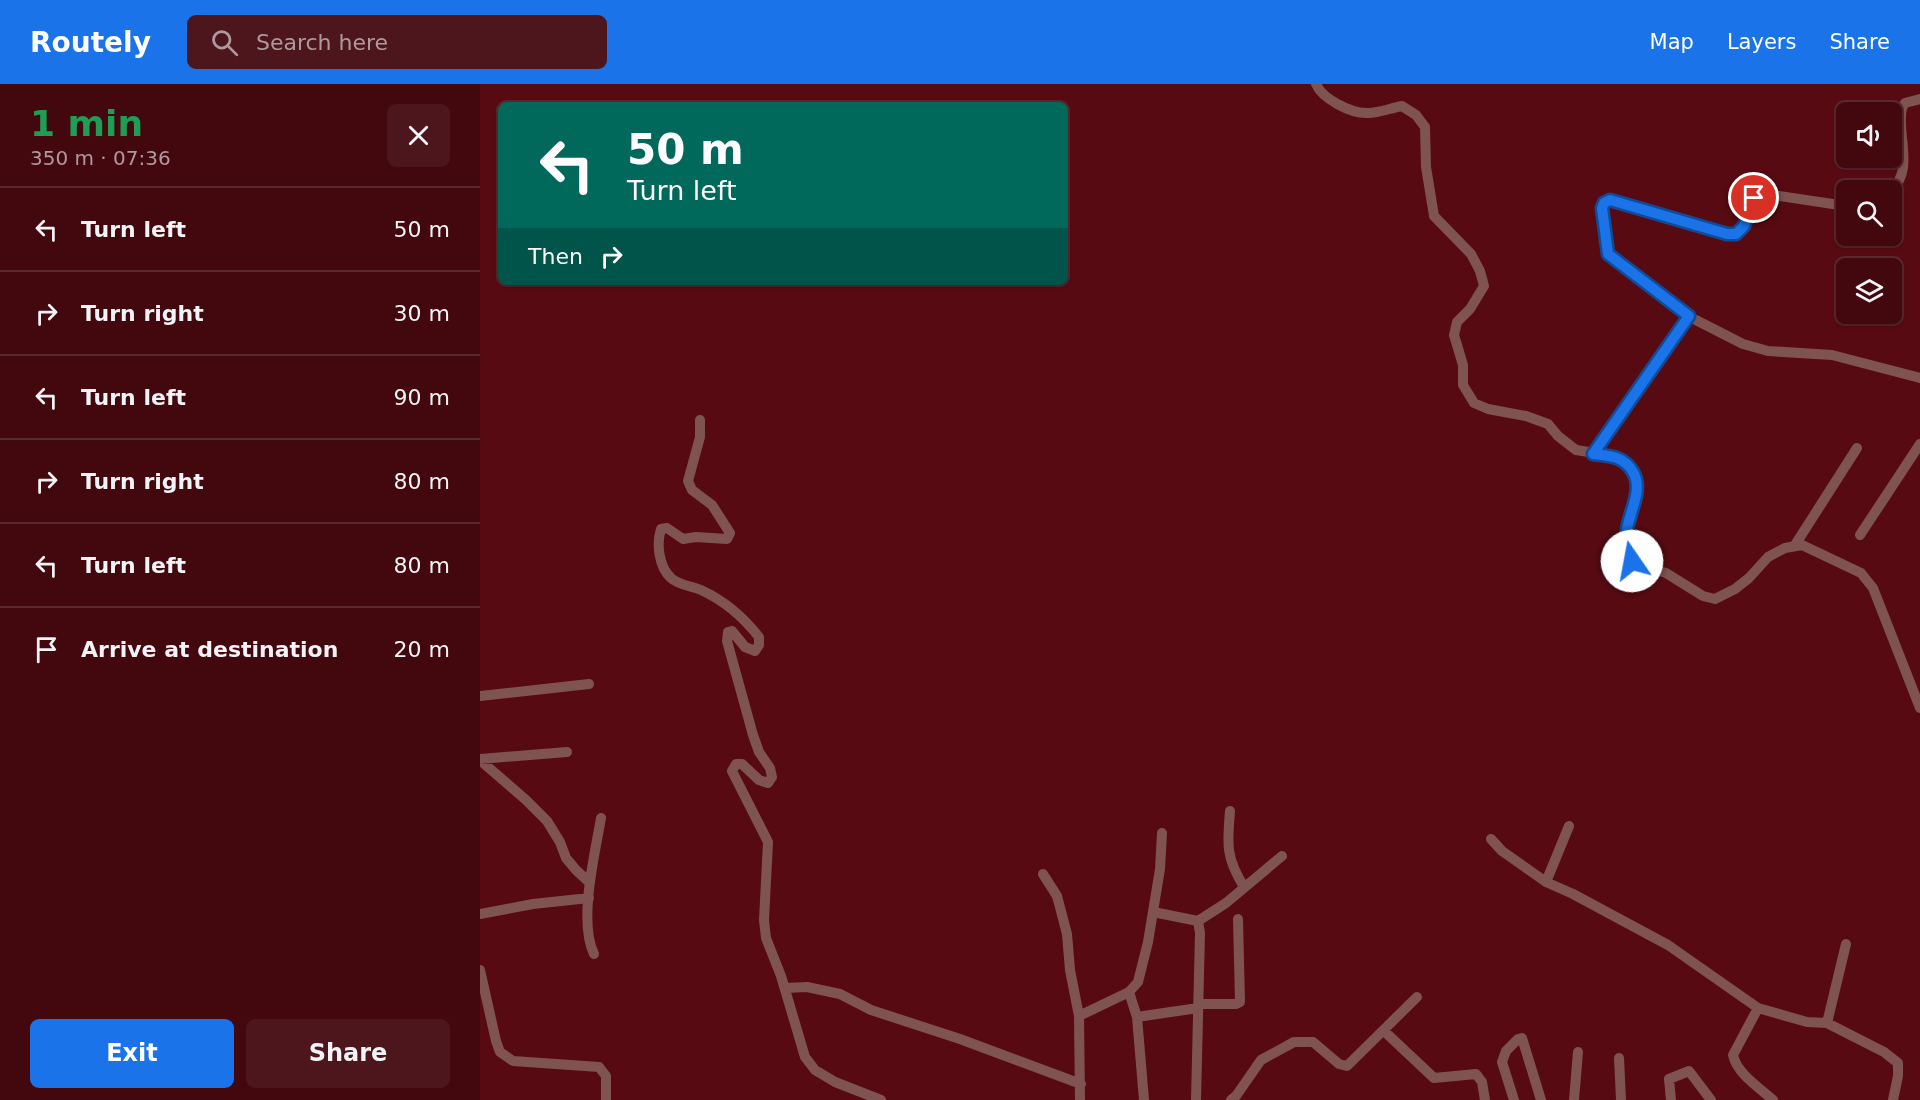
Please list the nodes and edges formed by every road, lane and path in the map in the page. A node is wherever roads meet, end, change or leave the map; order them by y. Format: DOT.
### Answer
graph roads {
  1 [pos="1316,84"];
  2 [pos="1920,99"];
  3 [pos="1900,180"];
  4 [pos="1836,204"];
  5 [pos="1689,316"];
  6 [pos="1920,378"];
  7 [pos="700,420"];
  8 [pos="1920,444"];
  9 [pos="1857,448"];
  10 [pos="1593,454"];
  11 [pos="1860,535"];
  12 [pos="1795,545"];
  13 [pos="589,684"];
  14 [pos="480,696"];
  15 [pos="1920,708"];
  16 [pos="567,752"];
  17 [pos="480,760"];
  18 [pos="1230,812"];
  19 [pos="601,818"];
  20 [pos="1569,826"];
  21 [pos="1162,833"];
  22 [pos="1491,839"];
  23 [pos="1282,856"];
  24 [pos="1043,874"];
  25 [pos="1546,882"];
  26 [pos="590,883"];
  27 [pos="1244,887"];
  28 [pos="589,898"];
  29 [pos="1153,912"];
  30 [pos="480,914"];
  31 [pos="1238,919"];
  32 [pos="1198,921"];
  33 [pos="1846,944"];
  34 [pos="594,954"];
  35 [pos="480,970"];
  36 [pos="785,988"];
  37 [pos="1129,992"];
  38 [pos="1417,997"];
  39 [pos="1198,1006"];
  40 [pos="1758,1008"];
  41 [pos="1079,1016"];
  42 [pos="1137,1017"];
  43 [pos="1827,1023"];
  44 [pos="1384,1031"];
  45 [pos="1578,1052"];
  46 [pos="1619,1058"];
  47 [pos="1081,1084"];
  48 [pos="606,1100"];
  49 [pos="881,1100"];
  50 [pos="1080,1100"];
  51 [pos="1144,1100"];
  52 [pos="1196,1100"];
  53 [pos="1231,1100"];
  54 [pos="1485,1100"];
  55 [pos="1514,1100"];
  56 [pos="1541,1100"];
  57 [pos="1574,1100"];
  58 [pos="1621,1100"];
  59 [pos="1671,1100"];
  60 [pos="1711,1100"];
  61 [pos="1773,1100"];
  62 [pos="1893,1100"];
  1 -- 10 [label="street"];
  2 -- 3 [label="street"];
  4 -- 5 [label="street"];
  5 -- 6 [label="street"];
  5 -- 10 [label="street"];
  7 -- 36 [label="street"];
  8 -- 11 [label="street"];
  9 -- 12 [label="street"];
  10 -- 12 [label="street"];
  12 -- 15 [label="street"];
  13 -- 14 [label="street"];
  16 -- 17 [label="street"];
  17 -- 26 [label="street"];
  18 -- 27 [label="street"];
  19 -- 26 [label="street"];
  20 -- 25 [label="street"];
  21 -- 29 [label="street"];
  22 -- 25 [label="street"];
  23 -- 27 [label="street"];
  24 -- 41 [label="street"];
  25 -- 40 [label="street"];
  26 -- 28 [label="street"];
  27 -- 32 [label="street"];
  28 -- 30 [label="street"];
  28 -- 34 [label="street"];
  29 -- 32 [label="street"];
  29 -- 37 [label="street"];
  31 -- 39 [label="street"];
  32 -- 39 [label="street"];
  33 -- 43 [label="street"];
  35 -- 48 [label="street"];
  36 -- 47 [label="street"];
  36 -- 49 [label="street"];
  37 -- 41 [label="street"];
  37 -- 42 [label="street"];
  38 -- 44 [label="street"];
  39 -- 42 [label="street"];
  39 -- 52 [label="street"];
  40 -- 43 [label="street"];
  40 -- 61 [label="street"];
  41 -- 47 [label="street"];
  42 -- 51 [label="street"];
  43 -- 62 [label="street"];
  44 -- 53 [label="street"];
  44 -- 54 [label="street"];
  45 -- 57 [label="street"];
  46 -- 58 [label="street"];
  47 -- 50 [label="street"];
  55 -- 56 [label="street"];
  59 -- 60 [label="street"];
}
